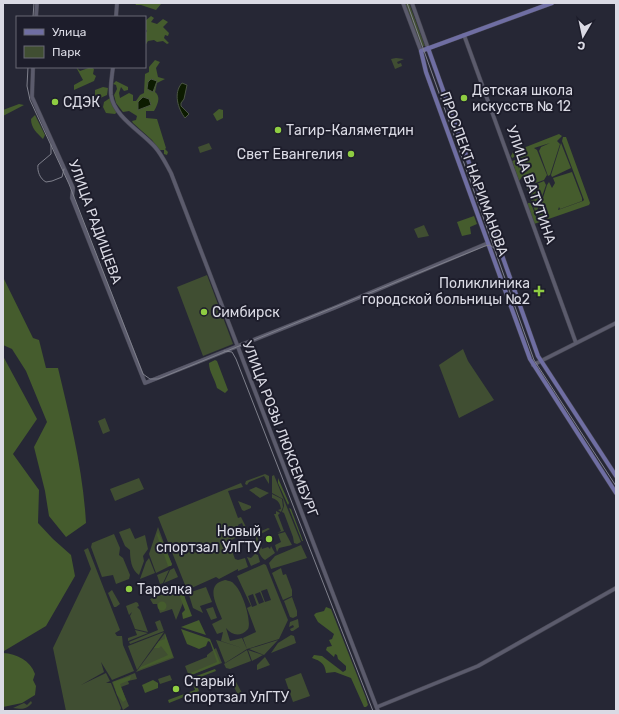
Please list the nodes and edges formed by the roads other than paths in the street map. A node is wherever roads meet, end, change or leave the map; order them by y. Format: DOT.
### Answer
graph roads {
  1 [pos="37,3"];
  2 [pos="118,3"];
  3 [pos="404,3"];
  4 [pos="412,3"];
  5 [pos="552,3"];
  6 [pos="36,16"];
  7 [pos="116,16"];
  8 [pos="464,35"];
  9 [pos="428,48"];
  10 [pos="421,51"];
  11 [pos="33,68"];
  12 [pos="113,68"];
  13 [pos="488,243"];
  14 [pos="616,323"];
  15 [pos="576,343"];
  16 [pos="236,347"];
  17 [pos="540,361"];
  18 [pos="533,365"];
  19 [pos="616,476"];
  20 [pos="616,493"];
  21 [pos="616,588"];
  22 [pos="376,707"];
  23 [pos="378,711"];
  1 -- 6 [label="street"];
  2 -- 7 [label="street"];
  3 -- 10 [label="street, ПРОСПЕКТ НАРИМАНОВА"];
  4 -- 9 [label="street, ПРОСПЕКТ НАРИМАНОВА"];
  5 -- 8 [label="main road"];
  8 -- 9 [label="main road"];
  8 -- 15 [label="street, УЛИЦА ВАТУТИНА"];
  9 -- 10 [label="main road"];
  9 -- 17 [label="main road, ПРОСПЕКТ НАРИМАНОВА"];
  10 -- 13 [label="main road, ПРОСПЕКТ НАРИМАНОВА"];
  11 -- 16 [label="street, УЛИЦА РАДИЩЕВА"];
  12 -- 16 [label="street, УЛИЦА РОЗЫ ЛЮКСЕМБУРГ"];
  13 -- 16 [label="street"];
  13 -- 18 [label="main road, ПРОСПЕКТ НАРИМАНОВА"];
  14 -- 15 [label="street"];
  15 -- 17 [label="street"];
  16 -- 22 [label="street, УЛИЦА РОЗЫ ЛЮКСЕМБУРГ"];
  17 -- 18 [label="street"];
  17 -- 19 [label="main road, ПРОСПЕКТ НАРИМАНОВА"];
  18 -- 20 [label="main road, ПРОСПЕКТ НАРИМАНОВА"];
  21 -- 22 [label="street"];
  22 -- 23 [label="street, УЛИЦА РОЗЫ ЛЮКСЕМБУРГ"];
}
